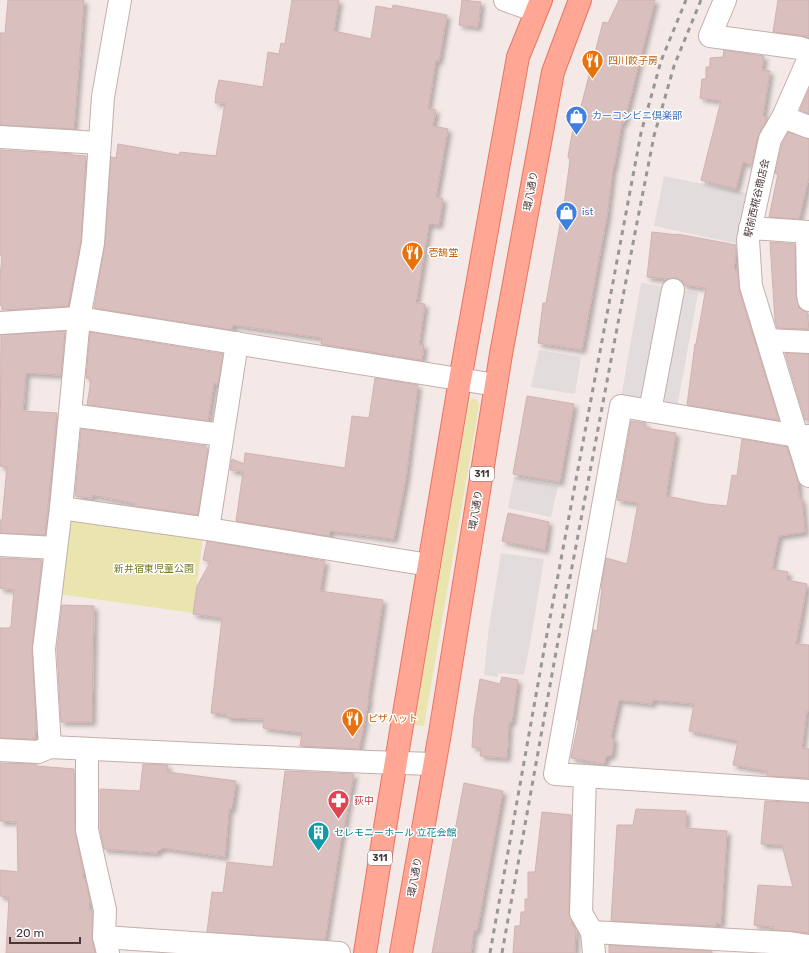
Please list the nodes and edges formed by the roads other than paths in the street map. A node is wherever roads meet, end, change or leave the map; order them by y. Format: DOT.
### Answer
graph roads {
  1 [pos="120,0"];
  2 [pos="505,0"];
  3 [pos="580,0"];
  4 [pos="725,0"];
  5 [pos="539,5"];
  6 [pos="809,51"];
  7 [pos="809,58"];
  8 [pos="782,117"];
  9 [pos="809,127"];
  10 [pos="0,137"];
  11 [pos="99,143"];
  12 [pos="750,228"];
  13 [pos="808,232"];
  14 [pos="672,290"];
  15 [pos="809,300"];
  16 [pos="79,318"];
  17 [pos="0,323"];
  18 [pos="768,340"];
  19 [pos="809,342"];
  20 [pos="237,343"];
  21 [pos="460,380"];
  22 [pos="496,385"];
  23 [pos="650,411"];
  24 [pos="70,416"];
  25 [pos="222,435"];
  26 [pos="803,436"];
  27 [pos="809,476"];
  28 [pos="61,508"];
  29 [pos="208,530"];
  30 [pos="0,545"];
  31 [pos="56,548"];
  32 [pos="429,565"];
  33 [pos="50,747"];
  34 [pos="87,749"];
  35 [pos="0,750"];
  36 [pos="396,762"];
  37 [pos="434,764"];
  38 [pos="585,776"];
  39 [pos="809,791"];
  40 [pos="593,942"];
  41 [pos="106,945"];
  42 [pos="724,946"];
  43 [pos="809,946"];
  44 [pos="339,953"];
  45 [pos="365,953"];
  46 [pos="401,953"];
  1 -- 11 [label="street"];
  2 -- 5 [label="street"];
  3 -- 22 [label="main road, 環八通り / 311"];
  4 -- 6 [label="street"];
  5 -- 21 [label="main road, 311"];
  7 -- 8 [label="street, 駅前西糀谷商店会"];
  8 -- 9 [label="street"];
  8 -- 12 [label="street, 駅前西糀谷商店会"];
  10 -- 11 [label="street"];
  11 -- 16 [label="street"];
  12 -- 13 [label="street"];
  12 -- 18 [label="street, 駅前西糀谷商店会"];
  13 -- 15 [label="street"];
  14 -- 23 [label="street"];
  16 -- 17 [label="street"];
  16 -- 20 [label="street"];
  16 -- 24 [label="street"];
  18 -- 19 [label="street"];
  18 -- 26 [label="street, 駅前西糀谷商店会"];
  20 -- 21 [label="street"];
  20 -- 25 [label="street"];
  21 -- 22 [label="street"];
  21 -- 32 [label="main road, 311"];
  22 -- 37 [label="main road, 環八通り / 311"];
  23 -- 26 [label="street"];
  23 -- 38 [label="street"];
  24 -- 25 [label="street"];
  24 -- 28 [label="street"];
  25 -- 29 [label="street"];
  26 -- 27 [label="street, 駅前西糀谷商店会"];
  28 -- 29 [label="street"];
  28 -- 31 [label="street"];
  29 -- 32 [label="street"];
  30 -- 31 [label="street"];
  31 -- 33 [label="street"];
  32 -- 36 [label="main road, 311"];
  33 -- 34 [label="street"];
  33 -- 35 [label="street"];
  34 -- 36 [label="street"];
  34 -- 41 [label="street"];
  36 -- 37 [label="street"];
  36 -- 45 [label="main road, 311"];
  37 -- 46 [label="main road, 環八通り / 311"];
  38 -- 39 [label="street"];
  38 -- 40 [label="street"];
  40 -- 42 [label="street"];
  41 -- 44 [label="street"];
  42 -- 43 [label="street"];
}
